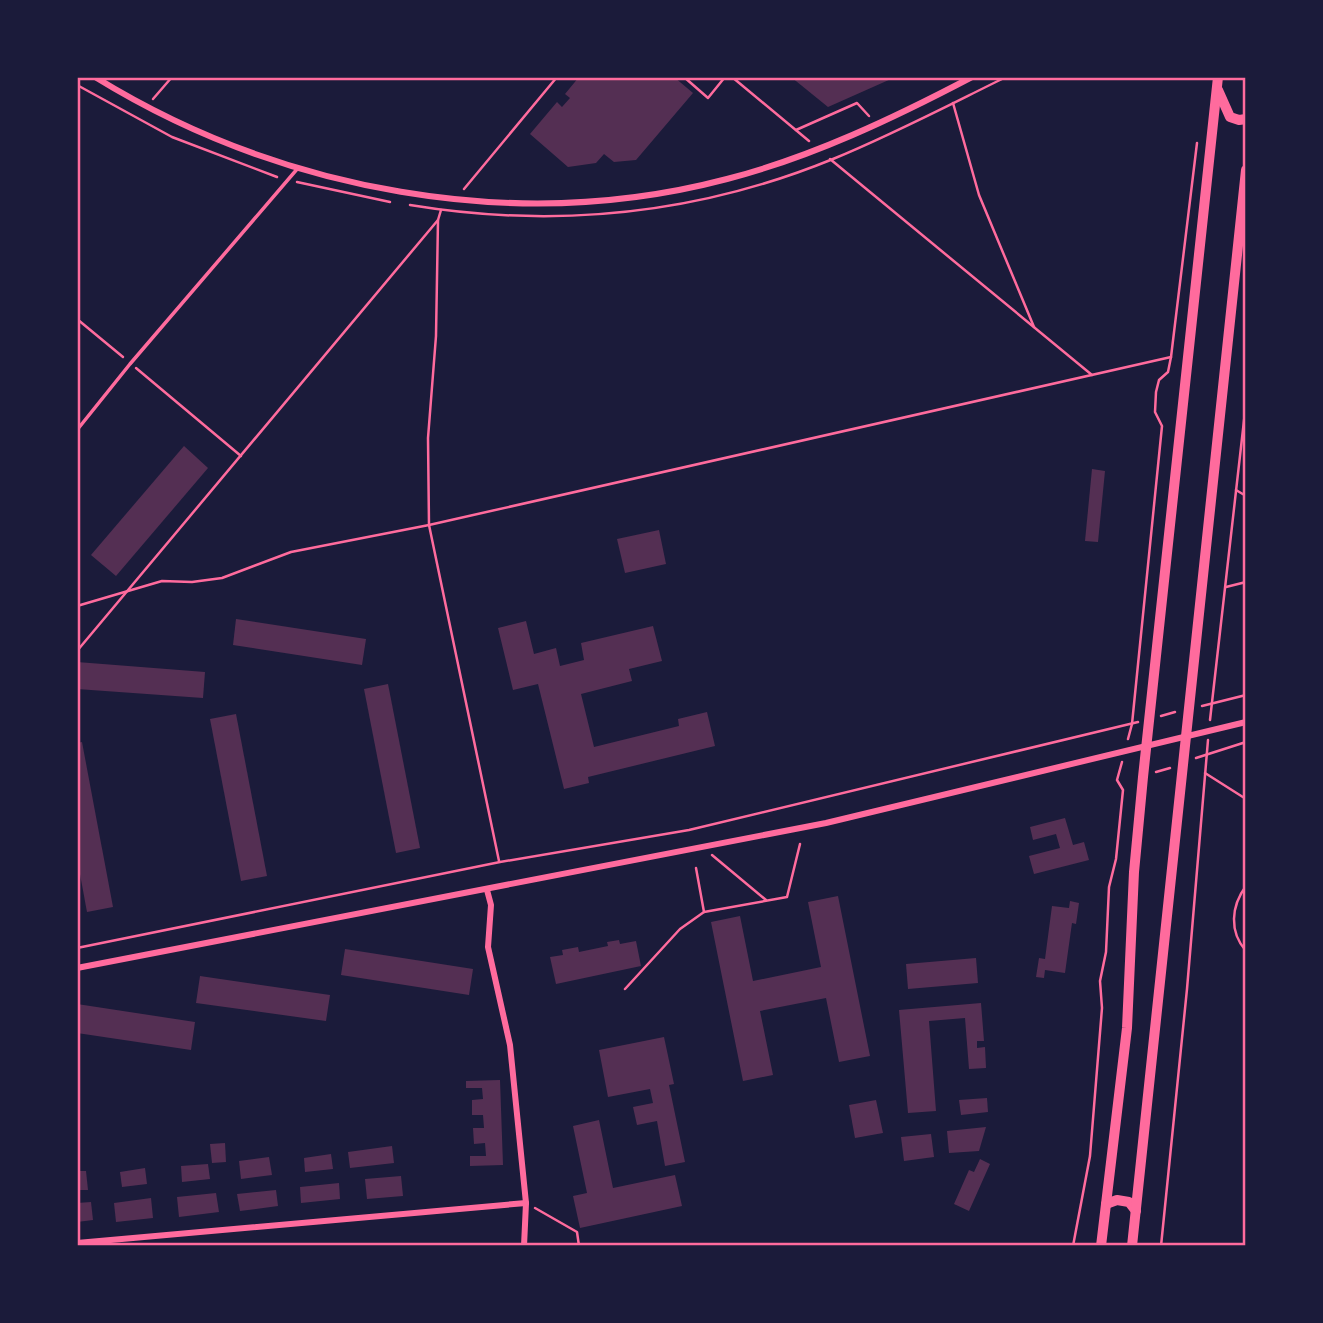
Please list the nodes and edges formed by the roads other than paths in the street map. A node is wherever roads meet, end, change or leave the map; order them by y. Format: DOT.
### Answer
graph roads {
  1 [pos="95,77"];
  2 [pos="972,77"];
  3 [pos="1217,82"];
  4 [pos="1246,119"];
  5 [pos="298,168"];
  6 [pos="1246,170"];
  7 [pos="77,430"];
  8 [pos="1246,722"];
  9 [pos="1186,737"];
  10 [pos="1146,746"];
  11 [pos="487,890"];
  12 [pos="77,968"];
  13 [pos="526,1203"];
  14 [pos="1107,1204"];
  15 [pos="1136,1211"];
  16 [pos="77,1243"];
  17 [pos="524,1246"];
  18 [pos="1101,1246"];
  19 [pos="1132,1246"];
  1 -- 5 [label="street"];
  2 -- 5 [label="street"];
  3 -- 4 [label="main road"];
  3 -- 10 [label="main road"];
  5 -- 7 [label="lane"];
  6 -- 9 [label="main road"];
  8 -- 9 [label="street"];
  9 -- 10 [label="street"];
  9 -- 15 [label="main road"];
  10 -- 11 [label="street"];
  10 -- 14 [label="main road"];
  11 -- 12 [label="street"];
  11 -- 13 [label="street"];
  13 -- 16 [label="street"];
  13 -- 17 [label="street"];
  14 -- 15 [label="main road"];
  14 -- 18 [label="main road"];
  15 -- 19 [label="main road"];
}
